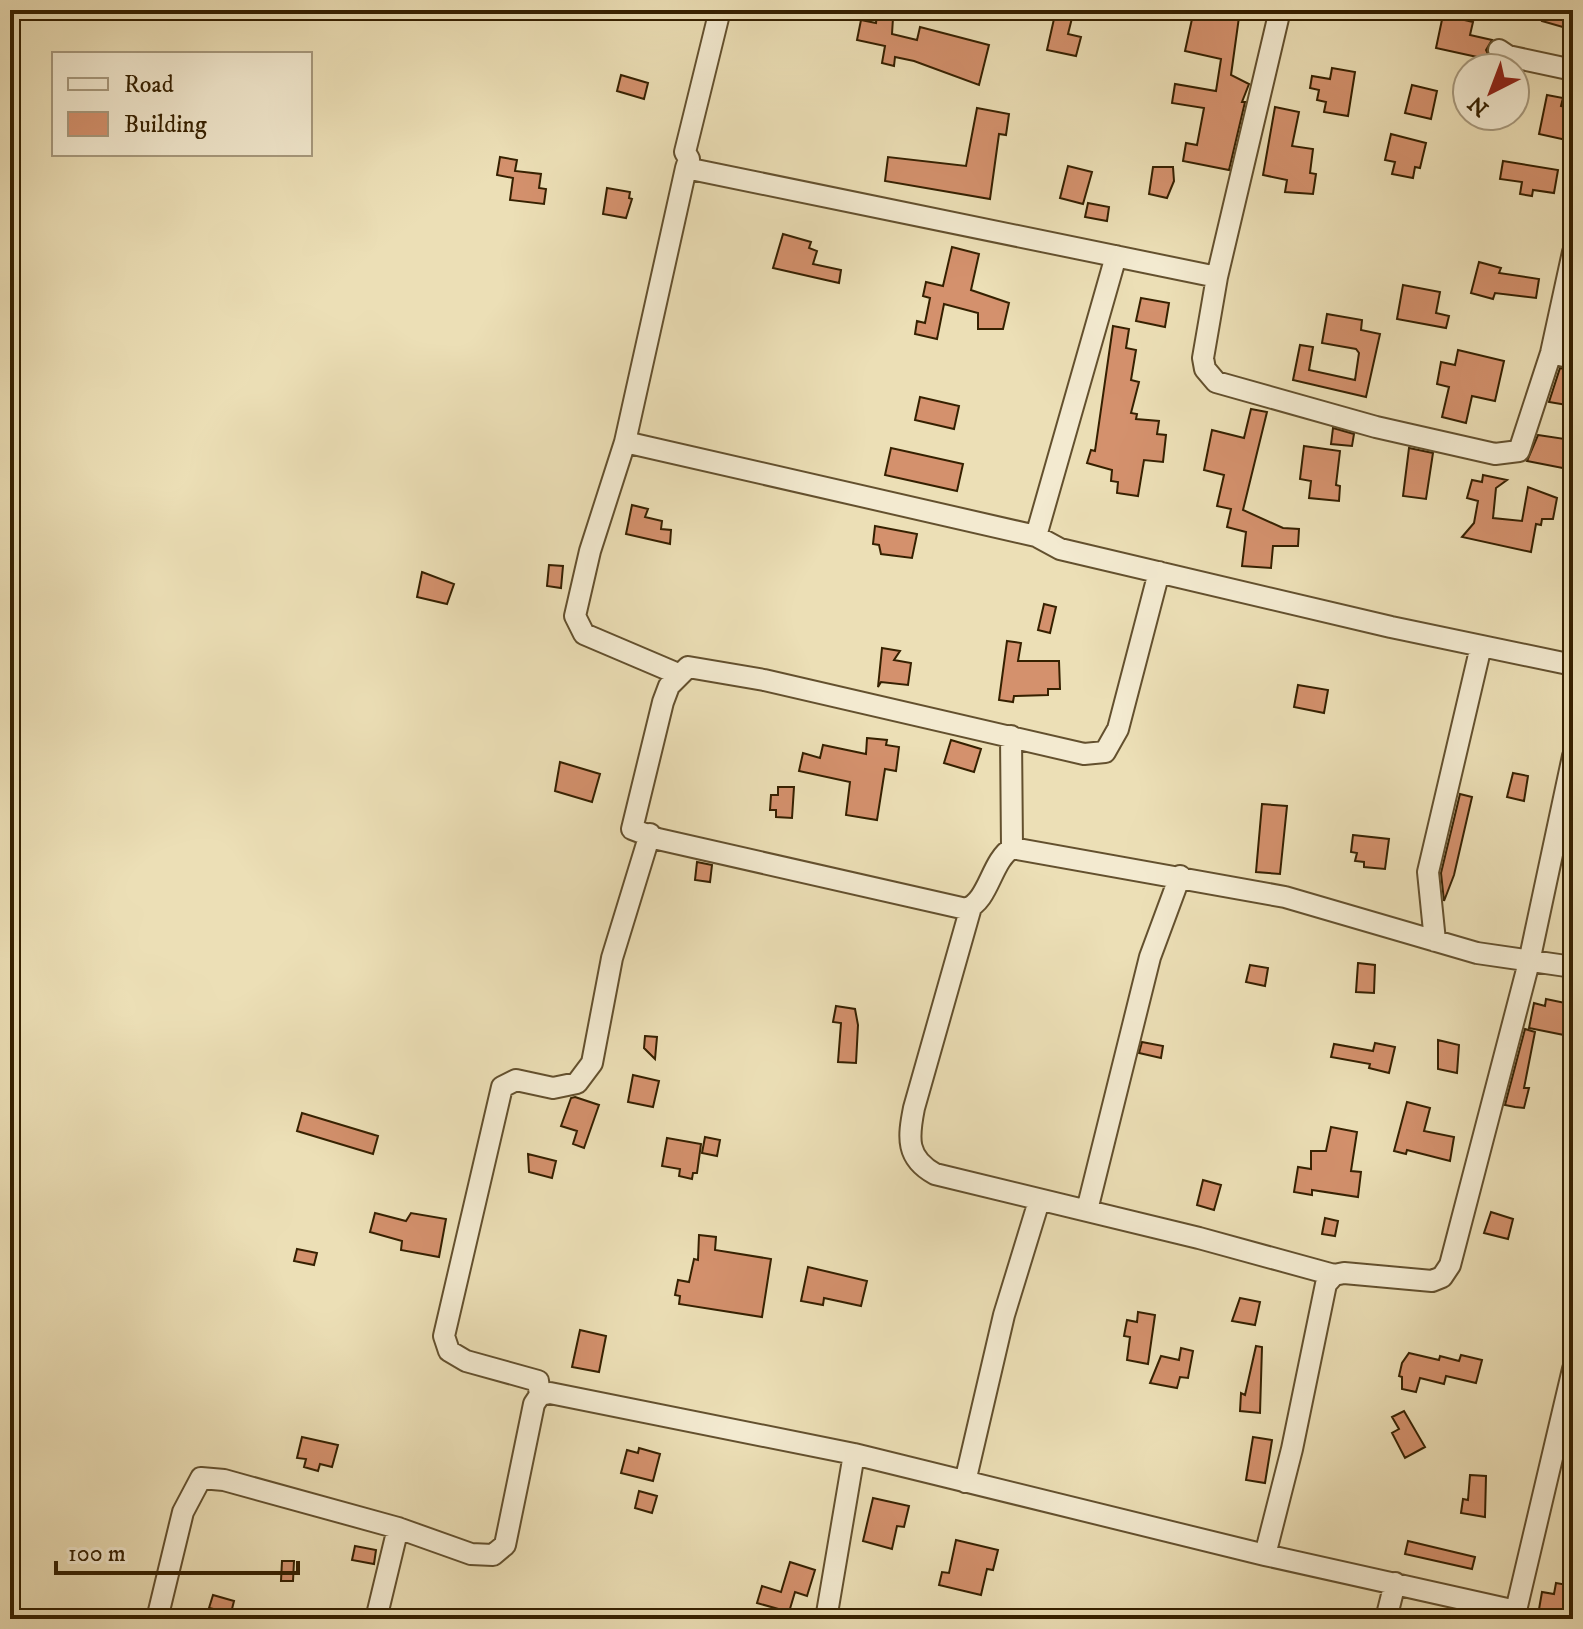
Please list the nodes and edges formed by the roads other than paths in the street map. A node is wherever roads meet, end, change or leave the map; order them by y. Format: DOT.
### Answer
graph roads {
  1 [pos="720,10"];
  2 [pos="1280,10"];
  3 [pos="1499,50"];
  4 [pos="1573,70"];
  5 [pos="686,168"];
  6 [pos="1573,252"];
  7 [pos="1116,256"];
  8 [pos="1217,277"];
  9 [pos="1551,353"];
  10 [pos="1573,358"];
  11 [pos="625,442"];
  12 [pos="1036,536"];
  13 [pos="1159,572"];
  14 [pos="1481,646"];
  15 [pos="1573,665"];
  16 [pos="678,674"];
  17 [pos="1011,736"];
  18 [pos="1573,756"];
  19 [pos="650,834"];
  20 [pos="1012,848"];
  21 [pos="1180,876"];
  22 [pos="971,907"];
  23 [pos="1435,941"];
  24 [pos="1529,962"];
  25 [pos="1573,967"];
  26 [pos="1039,1201"];
  27 [pos="1087,1210"];
  28 [pos="1334,1275"];
  29 [pos="1573,1369"];
  30 [pos="540,1395"];
  31 [pos="854,1454"];
  32 [pos="965,1482"];
  33 [pos="398,1528"];
  34 [pos="1265,1555"];
  35 [pos="1395,1583"];
  36 [pos="1515,1615"];
  37 [pos="157,1619"];
  38 [pos="376,1619"];
  39 [pos="826,1619"];
  40 [pos="1386,1619"];
  1 -- 5 [label="street"];
  2 -- 8 [label="street"];
  3 -- 4 [label="street"];
  5 -- 7 [label="street"];
  5 -- 11 [label="street"];
  6 -- 9 [label="street"];
  7 -- 8 [label="street"];
  7 -- 12 [label="street"];
  8 -- 9 [label="street"];
  9 -- 10 [label="street"];
  11 -- 12 [label="street"];
  11 -- 16 [label="street"];
  12 -- 13 [label="street"];
  13 -- 14 [label="street"];
  13 -- 17 [label="street"];
  14 -- 15 [label="street"];
  14 -- 23 [label="street"];
  16 -- 17 [label="street"];
  16 -- 19 [label="street"];
  17 -- 20 [label="street"];
  18 -- 24 [label="street"];
  19 -- 22 [label="street"];
  19 -- 30 [label="street"];
  20 -- 21 [label="street"];
  20 -- 22 [label="street"];
  21 -- 23 [label="street"];
  21 -- 27 [label="street"];
  22 -- 26 [label="street"];
  23 -- 24 [label="street"];
  24 -- 25 [label="street"];
  24 -- 28 [label="street"];
  26 -- 27 [label="street"];
  26 -- 32 [label="street"];
  27 -- 28 [label="street"];
  28 -- 34 [label="street"];
  29 -- 36 [label="street"];
  30 -- 31 [label="street"];
  30 -- 33 [label="street"];
  31 -- 32 [label="street"];
  31 -- 39 [label="street"];
  32 -- 34 [label="street"];
  33 -- 37 [label="street"];
  33 -- 38 [label="street"];
  34 -- 35 [label="street"];
  35 -- 36 [label="street"];
  35 -- 40 [label="street"];
}
